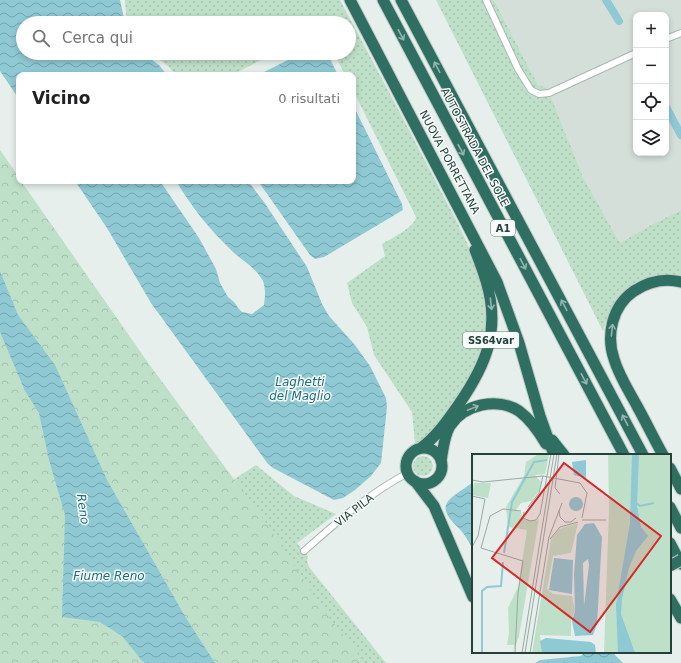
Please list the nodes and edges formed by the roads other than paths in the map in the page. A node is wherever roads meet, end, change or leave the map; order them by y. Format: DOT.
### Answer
graph roads {
  1 [pos="350,0"];
  2 [pos="383,0"];
  3 [pos="401,0"];
  4 [pos="486,0"];
  5 [pos="681,33"];
  6 [pos="669,39"];
  7 [pos="633,54"];
  8 [pos="462,213"];
  9 [pos="681,282"];
  10 [pos="546,431"];
  11 [pos="421,448"];
  12 [pos="553,454"];
  13 [pos="554,454"];
  14 [pos="563,454"];
  15 [pos="623,454"];
  16 [pos="642,454"];
  17 [pos="662,454"];
  18 [pos="441,461"];
  19 [pos="671,470"];
  20 [pos="411,477"];
  21 [pos="435,479"];
  22 [pos="681,489"];
  23 [pos="434,506"];
  24 [pos="671,509"];
  25 [pos="681,528"];
  26 [pos="671,545"];
  27 [pos="304,551"];
  28 [pos="681,560"];
  29 [pos="681,564"];
  30 [pos="671,565"];
  31 [pos="472,595"];
  32 [pos="671,601"];
  33 [pos="681,618"];
  1 -- 8 [label="highway, NUOVA PORRETTANA / SS64var"];
  2 -- 15 [label="highway, AUTOSTRADA DEL SOLE / A1, one-way"];
  16 -- 3 [label="highway, AUTOSTRADA DEL SOLE / A1, one-way"];
  4 -- 7 [label="street"];
  5 -- 6 [label="street"];
  8 -- 10 [label="highway, NUOVA PORRETTANA / SS64var"];
  8 -- 11 [label="highway, SS64var, one-way"];
  17 -- 9 [label="highway, one-way"];
  10 -- 13 [label="highway"];
  10 -- 14 [label="highway, SS64var"];
  11 -- 18 [label="highway"];
  11 -- 20 [label="highway, SS64var"];
  18 -- 12 [label="highway, one-way"];
  18 -- 21 [label="highway"];
  19 -- 22 [label="highway"];
  20 -- 21 [label="highway"];
  20 -- 23 [label="highway"];
  20 -- 27 [label="street, VIA PILA"];
  21 -- 23 [label="highway"];
  23 -- 31 [label="highway"];
  24 -- 25 [label="highway"];
  26 -- 29 [label="highway"];
  28 -- 30 [label="highway, bridge"];
  32 -- 33 [label="highway"];
}
